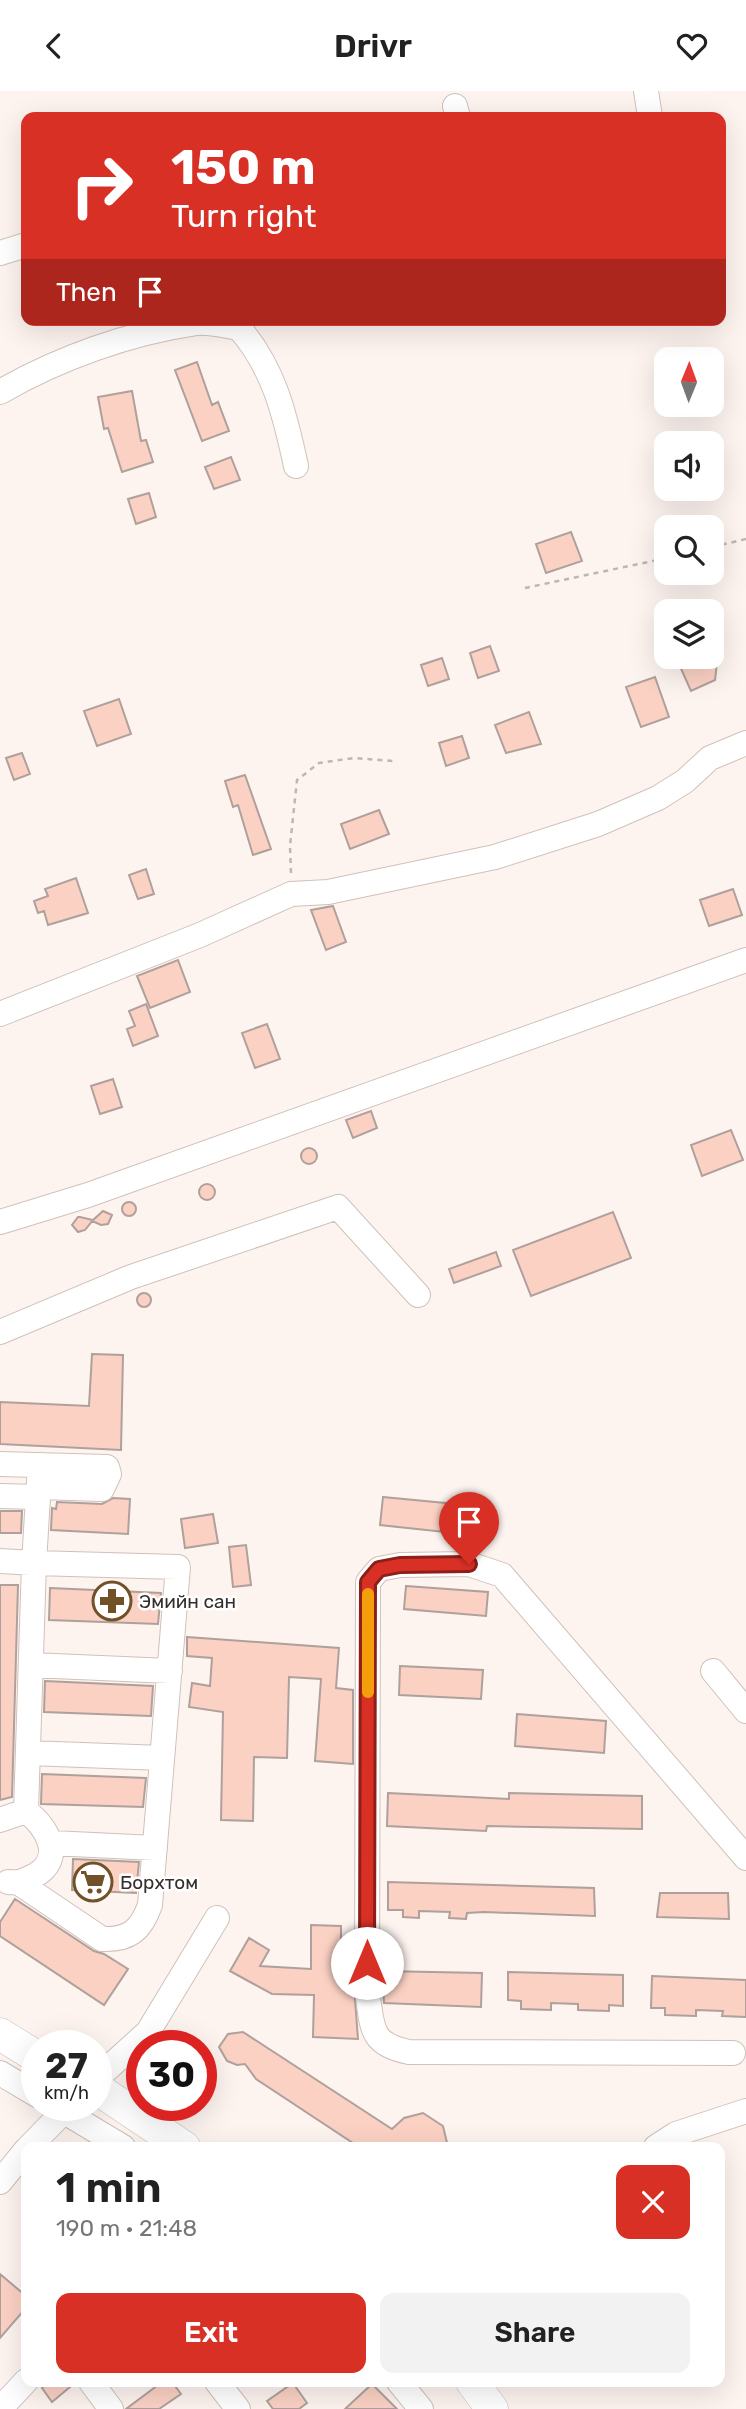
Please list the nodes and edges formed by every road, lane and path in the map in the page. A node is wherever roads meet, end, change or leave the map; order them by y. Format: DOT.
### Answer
graph roads {
  1 [pos="646,91"];
  2 [pos="649,112"];
  3 [pos="21,246"];
  4 [pos="0,253"];
  5 [pos="186,326"];
  6 [pos="223,326"];
  7 [pos="0,392"];
  8 [pos="296,466"];
  9 [pos="746,539"];
  10 [pos="724,544"];
  11 [pos="654,561"];
  12 [pos="525,588"];
  13 [pos="746,743"];
  14 [pos="393,761"];
  15 [pos="291,894"];
  16 [pos="746,960"];
  17 [pos="0,1014"];
  18 [pos="0,1222"];
  19 [pos="418,1295"];
  20 [pos="0,1332"];
  21 [pos="0,1464"];
  22 [pos="39,1483"];
  23 [pos="0,1496"];
  24 [pos="0,1561"];
  25 [pos="34,1563"];
  26 [pos="31,1665"];
  27 [pos="170,1671"];
  28 [pos="713,1671"];
  29 [pos="746,1711"];
  30 [pos="29,1753"];
  31 [pos="162,1758"];
  32 [pos="26,1811"];
  33 [pos="0,1820"];
  34 [pos="52,1843"];
  35 [pos="155,1848"];
  36 [pos="746,1858"];
  37 [pos="6,1885"];
  38 [pos="218,1918"];
  39 [pos="0,2034"];
  40 [pos="21,2047"];
  41 [pos="733,2053"];
  42 [pos="112,2065"];
  43 [pos="0,2073"];
  44 [pos="21,2085"];
  45 [pos="112,2099"];
  46 [pos="746,2111"];
  47 [pos="51,2121"];
  48 [pos="83,2121"];
  49 [pos="34,2142"];
  50 [pos="115,2142"];
  51 [pos="177,2142"];
  52 [pos="664,2142"];
  53 [pos="21,2157"];
  54 [pos="0,2182"];
  55 [pos="21,2386"];
  56 [pos="95,2387"];
  57 [pos="221,2387"];
  58 [pos="403,2387"];
  59 [pos="476,2387"];
  60 [pos="0,2409"];
  61 [pos="111,2409"];
  62 [pos="239,2409"];
  63 [pos="421,2409"];
  64 [pos="492,2409"];
  1 -- 2 [label="street"];
  3 -- 4 [label="street"];
  5 -- 7 [label="street"];
  6 -- 8 [label="street"];
  9 -- 10 [label="path"];
  11 -- 12 [label="path"];
  13 -- 15 [label="street"];
  14 -- 15 [label="path"];
  15 -- 17 [label="street"];
  16 -- 18 [label="street"];
  19 -- 20 [label="street"];
  21 -- 22 [label="street"];
  22 -- 23 [label="street"];
  22 -- 25 [label="street"];
  24 -- 25 [label="street"];
  25 -- 26 [label="street"];
  25 -- 27 [label="street"];
  26 -- 27 [label="street"];
  26 -- 30 [label="street"];
  27 -- 31 [label="street"];
  28 -- 29 [label="street"];
  30 -- 31 [label="street"];
  30 -- 32 [label="street"];
  31 -- 35 [label="street"];
  32 -- 33 [label="street"];
  32 -- 34 [label="street"];
  34 -- 35 [label="street"];
  34 -- 37 [label="street"];
  35 -- 37 [label="street"];
  36 -- 41 [label="street"];
  38 -- 42 [label="street"];
  39 -- 40 [label="main road"];
  43 -- 44 [label="street"];
  45 -- 51 [label="main road"];
  46 -- 52 [label="street"];
  47 -- 49 [label="street"];
  48 -- 50 [label="street"];
  53 -- 54 [label="street"];
  55 -- 60 [label="street"];
  56 -- 61 [label="street"];
  57 -- 62 [label="street"];
  58 -- 63 [label="street"];
  59 -- 64 [label="main road"];
}
